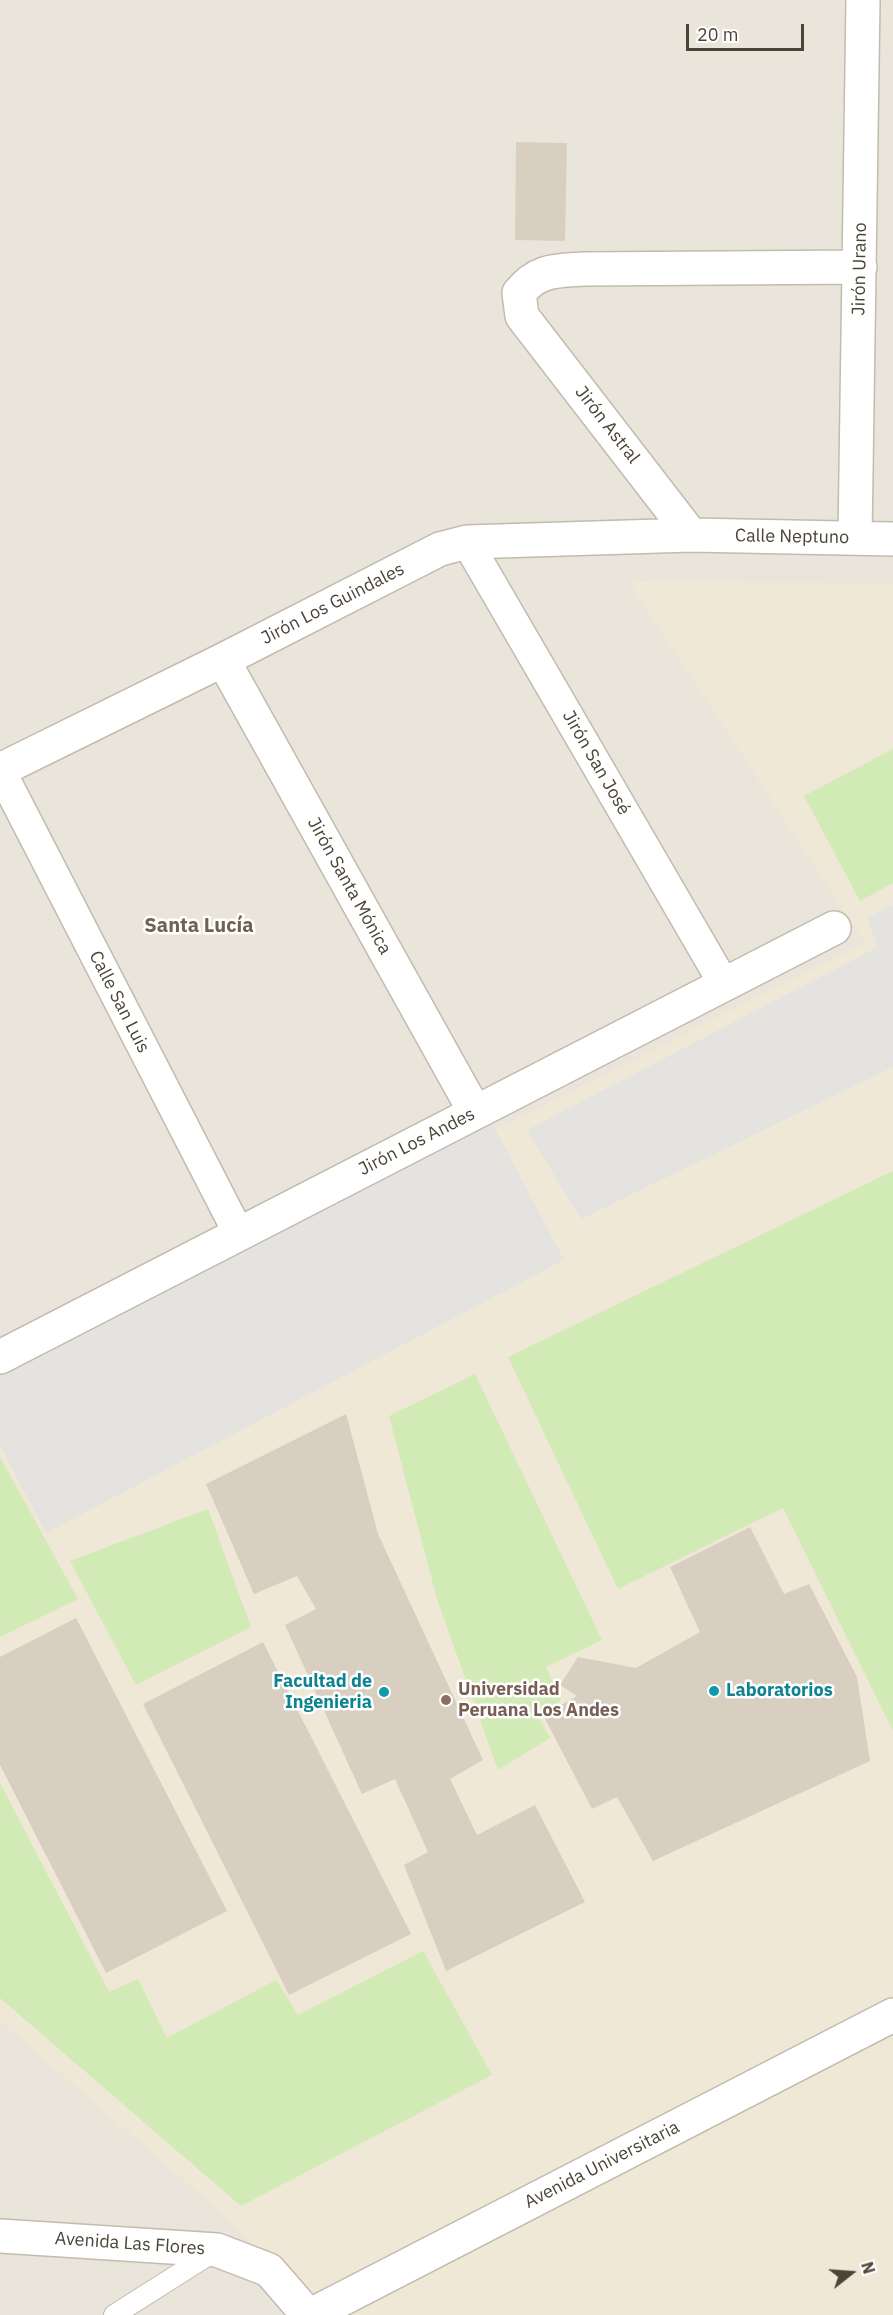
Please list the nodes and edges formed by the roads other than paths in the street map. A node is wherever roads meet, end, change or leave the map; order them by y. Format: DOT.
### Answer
graph roads {
  1 [pos="863,0"];
  2 [pos="860,267"];
  3 [pos="691,535"];
  4 [pos="855,538"];
  5 [pos="893,539"];
  6 [pos="467,543"];
  7 [pos="223,660"];
  8 [pos="0,770"];
  9 [pos="834,928"];
  10 [pos="724,984"];
  11 [pos="475,1113"];
  12 [pos="239,1234"];
  13 [pos="0,1356"];
  14 [pos="893,2015"];
  15 [pos="0,2236"];
  16 [pos="217,2250"];
  17 [pos="114,2315"];
  18 [pos="309,2315"];
  1 -- 2 [label="street, Jirón Urano"];
  2 -- 3 [label="street, Jirón Astral"];
  2 -- 4 [label="street, Jirón Urano"];
  3 -- 4 [label="street, Calle Neptuno"];
  3 -- 6 [label="street, Jirón Los Guindales"];
  4 -- 5 [label="street, Calle Neptuno"];
  6 -- 7 [label="street, Jirón Los Guindales"];
  6 -- 10 [label="street, Jirón San José"];
  7 -- 8 [label="street, Jirón Los Guindales"];
  7 -- 11 [label="street, Jirón Santa Mónica"];
  8 -- 12 [label="street, Calle San Luis"];
  9 -- 10 [label="street, Jirón Los Andes"];
  10 -- 11 [label="street, Jirón Los Andes"];
  11 -- 12 [label="street, Jirón Los Andes"];
  12 -- 13 [label="street, Jirón Los Andes"];
  14 -- 18 [label="street, Avenida Universitaria"];
  15 -- 16 [label="street, Avenida Las Flores"];
  16 -- 17 [label="lane"];
  16 -- 18 [label="street, Avenida Las Flores"];
}
